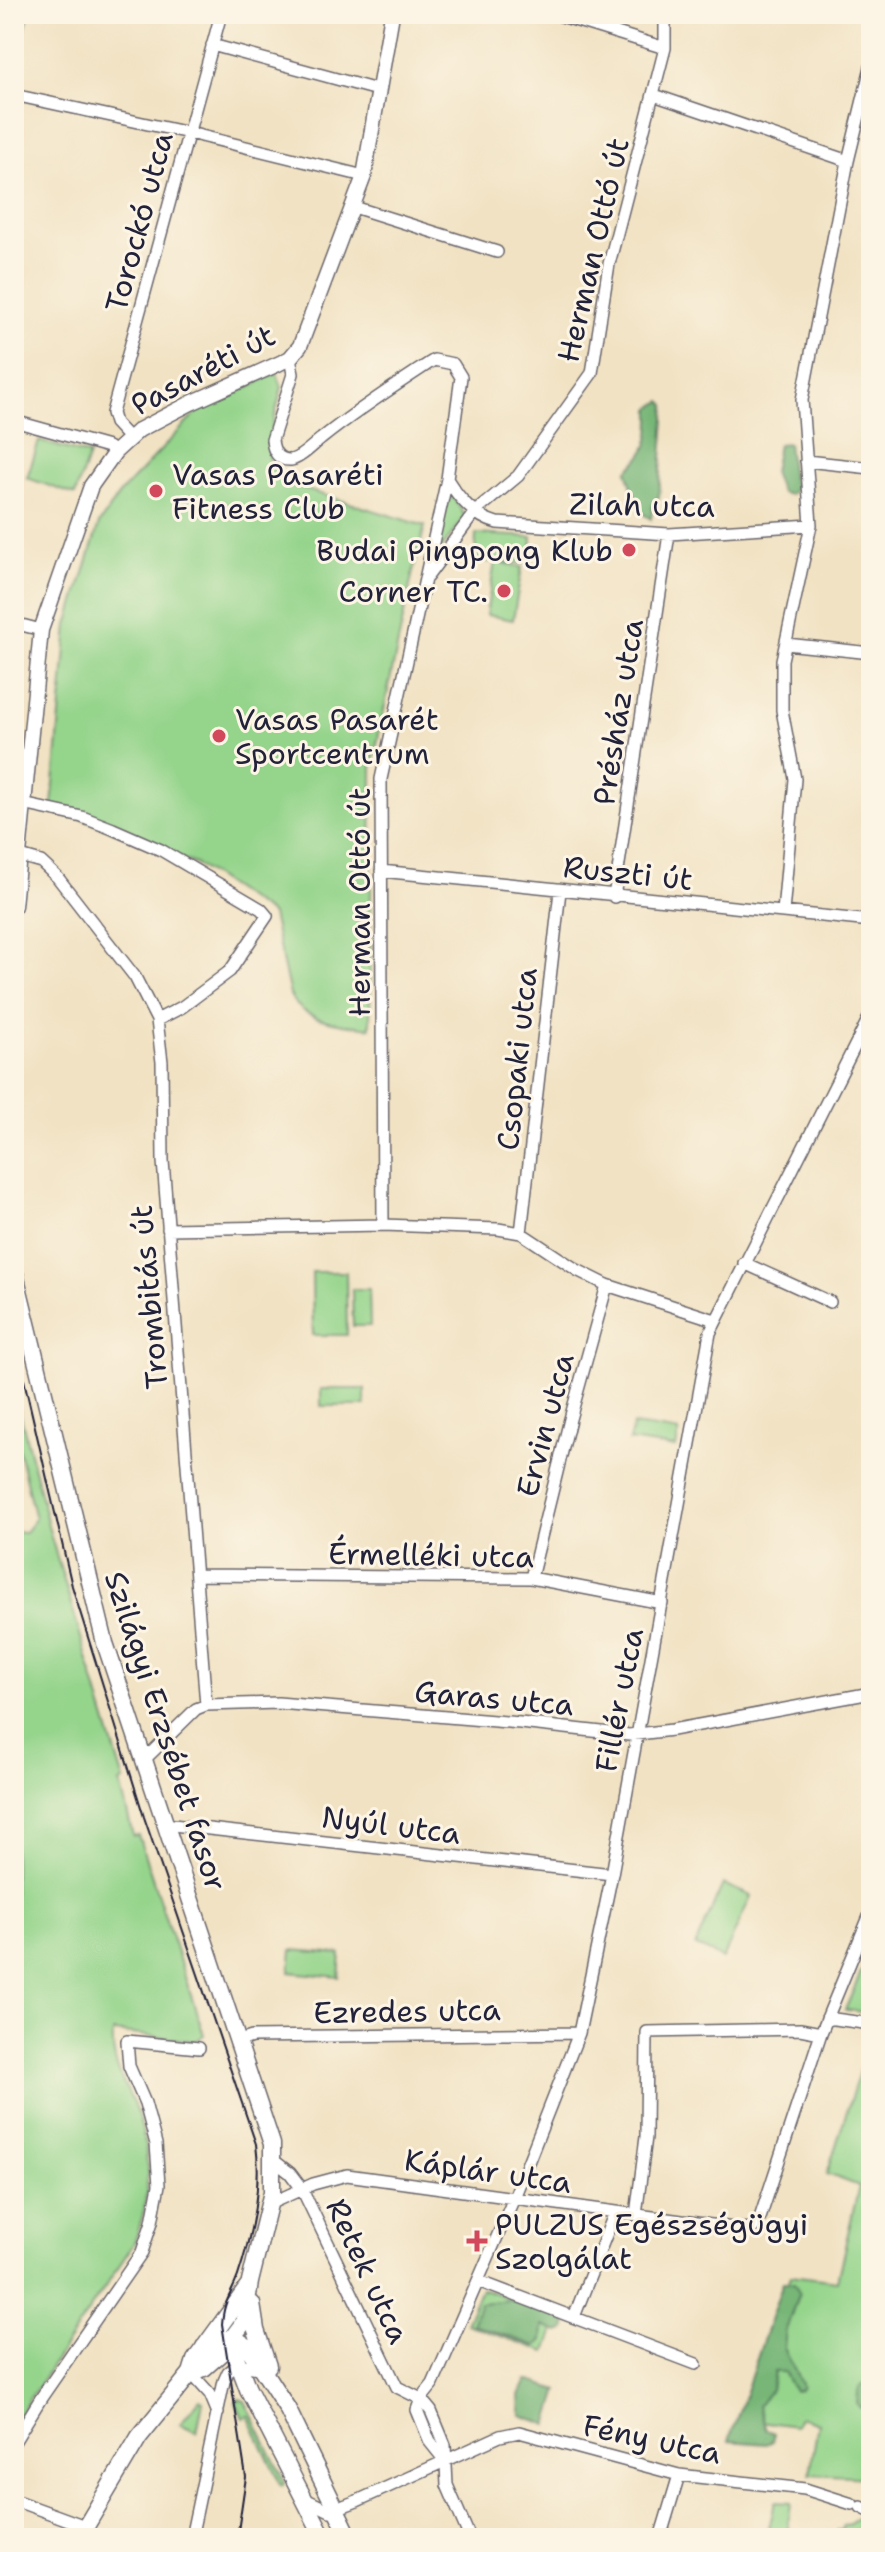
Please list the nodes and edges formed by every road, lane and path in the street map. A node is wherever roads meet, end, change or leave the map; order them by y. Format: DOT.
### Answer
graph roads {
  1 [pos="221,14"];
  2 [pos="392,14"];
  3 [pos="555,14"];
  4 [pos="665,14"];
  5 [pos="212,45"];
  6 [pos="665,48"];
  7 [pos="871,67"];
  8 [pos="377,90"];
  9 [pos="14,95"];
  10 [pos="654,95"];
  11 [pos="866,102"];
  12 [pos="189,133"];
  13 [pos="848,161"];
  14 [pos="364,176"];
  15 [pos="354,207"];
  16 [pos="497,252"];
  17 [pos="284,361"];
  18 [pos="14,421"];
  19 [pos="129,438"];
  20 [pos="115,452"];
  21 [pos="806,461"];
  22 [pos="871,468"];
  23 [pos="447,479"];
  24 [pos="475,512"];
  25 [pos="811,525"];
  26 [pos="669,534"];
  27 [pos="423,582"];
  28 [pos="14,623"];
  29 [pos="41,630"];
  30 [pos="786,644"];
  31 [pos="871,653"];
  32 [pos="20,803"];
  33 [pos="20,856"];
  34 [pos="381,871"];
  35 [pos="560,891"];
  36 [pos="614,897"];
  37 [pos="14,906"];
  38 [pos="783,912"];
  39 [pos="871,921"];
  40 [pos="871,1014"];
  41 [pos="157,1020"];
  42 [pos="383,1225"];
  43 [pos="168,1229"];
  44 [pos="521,1233"];
  45 [pos="744,1263"];
  46 [pos="14,1270"];
  47 [pos="607,1285"];
  48 [pos="830,1302"];
  49 [pos="715,1320"];
  50 [pos="197,1575"];
  51 [pos="531,1578"];
  52 [pos="662,1603"];
  53 [pos="871,1693"];
  54 [pos="206,1705"];
  55 [pos="638,1734"];
  56 [pos="144,1760"];
  57 [pos="164,1824"];
  58 [pos="612,1874"];
  59 [pos="871,1912"];
  60 [pos="827,2018"];
  61 [pos="871,2024"];
  62 [pos="579,2033"];
  63 [pos="821,2033"];
  64 [pos="236,2042"];
  65 [pos="199,2048"];
  66 [pos="272,2159"];
  67 [pos="302,2189"];
  68 [pos="514,2198"];
  69 [pos="269,2204"];
  70 [pos="615,2212"];
  71 [pos="636,2215"];
  72 [pos="478,2281"];
  73 [pos="247,2288"];
  74 [pos="574,2317"];
  75 [pos="234,2338"];
  76 [pos="209,2353"];
  77 [pos="238,2364"];
  78 [pos="696,2364"];
  79 [pos="264,2369"];
  80 [pos="191,2373"];
  81 [pos="421,2399"];
  82 [pos="287,2408"];
  83 [pos="218,2413"];
  84 [pos="14,2442"];
  85 [pos="430,2442"];
  86 [pos="446,2462"];
  87 [pos="421,2470"];
  88 [pos="679,2475"];
  89 [pos="305,2499"];
  90 [pos="14,2500"];
  91 [pos="861,2508"];
  92 [pos="336,2509"];
  93 [pos="82,2532"];
  94 [pos="191,2538"];
  95 [pos="324,2538"];
  96 [pos="350,2538"];
  97 [pos="470,2538"];
  98 [pos="660,2538"];
  1 -- 5 [label="street, Torockó utca"];
  2 -- 8 [label="street, Pasaréti út"];
  3 -- 6 [label="street"];
  4 -- 6 [label="street, Herman Ottó út"];
  5 -- 8 [label="street"];
  5 -- 12 [label="street, Torockó utca"];
  6 -- 10 [label="street, Herman Ottó út"];
  7 -- 11 [label="street"];
  8 -- 14 [label="street, Pasaréti út"];
  9 -- 12 [label="street"];
  10 -- 13 [label="street"];
  10 -- 24 [label="street, Herman Ottó út"];
  11 -- 13 [label="street"];
  12 -- 14 [label="street"];
  12 -- 19 [label="street, Torockó utca"];
  13 -- 21 [label="street"];
  14 -- 15 [label="street, Pasaréti út"];
  15 -- 16 [label="street"];
  15 -- 17 [label="street, Pasaréti út"];
  17 -- 19 [label="street, Pasaréti út"];
  17 -- 23 [label="street, Herman Ottó út"];
  18 -- 20 [label="street"];
  19 -- 20 [label="street, Pasaréti út"];
  20 -- 29 [label="street, Pasaréti út"];
  21 -- 22 [label="street"];
  21 -- 25 [label="street"];
  23 -- 24 [label="street"];
  23 -- 27 [label="street, Herman Ottó út"];
  24 -- 26 [label="street, Zilah utca"];
  24 -- 27 [label="street, Herman Ottó út"];
  25 -- 26 [label="street, Zilah utca"];
  25 -- 30 [label="street"];
  26 -- 36 [label="street, Présház utca"];
  27 -- 34 [label="street, Herman Ottó út"];
  28 -- 29 [label="street"];
  29 -- 32 [label="street, Pasaréti út"];
  30 -- 31 [label="street"];
  30 -- 38 [label="street"];
  32 -- 33 [label="street, Pasaréti út"];
  32 -- 41 [label="street"];
  33 -- 37 [label="street, Pasaréti út"];
  33 -- 41 [label="street, Trombitás út"];
  34 -- 35 [label="street, Ruszti út"];
  34 -- 42 [label="street, Herman Ottó út"];
  35 -- 36 [label="street, Ruszti út"];
  35 -- 44 [label="street, Csopaki utca"];
  36 -- 38 [label="street, Ruszti út"];
  38 -- 39 [label="street, Ruszti út"];
  40 -- 45 [label="street, Fillér utca"];
  41 -- 43 [label="street, Trombitás út"];
  42 -- 43 [label="street"];
  42 -- 44 [label="street"];
  43 -- 50 [label="street, Trombitás út"];
  44 -- 47 [label="street"];
  45 -- 48 [label="street"];
  45 -- 49 [label="street, Fillér utca"];
  46 -- 56 [label="main road, Szilágyi Erzsébet fasor"];
  47 -- 49 [label="street"];
  47 -- 51 [label="street, Ervin utca"];
  49 -- 52 [label="street, Fillér utca"];
  50 -- 51 [label="street, Érmelléki utca"];
  50 -- 54 [label="street, Trombitás út"];
  51 -- 52 [label="street, Érmelléki utca"];
  52 -- 55 [label="street, Fillér utca"];
  53 -- 55 [label="street, Garas utca"];
  54 -- 55 [label="street, Garas utca"];
  54 -- 56 [label="street"];
  55 -- 58 [label="street, Fillér utca"];
  56 -- 57 [label="main road, Szilágyi Erzsébet fasor"];
  57 -- 58 [label="street, Nyúl utca"];
  57 -- 64 [label="main road, Szilágyi Erzsébet fasor"];
  58 -- 62 [label="street, Fillér utca"];
  59 -- 60 [label="street"];
  60 -- 61 [label="street"];
  60 -- 63 [label="street"];
  62 -- 64 [label="street, Ezredes utca"];
  62 -- 68 [label="street, Fillér utca"];
  63 -- 71 [label="street, Káplár utca"];
  63 -- 71 [label="street"];
  64 -- 66 [label="main road, Szilágyi Erzsébet fasor"];
  65 -- 84 [label="street"];
  66 -- 67 [label="street, Retek utca"];
  66 -- 69 [label="main road, Szilágyi Erzsébet fasor"];
  67 -- 68 [label="street, Káplár utca"];
  67 -- 69 [label="street, Káplár utca"];
  67 -- 81 [label="street, Retek utca"];
  68 -- 70 [label="street, Káplár utca"];
  68 -- 72 [label="street, Fillér utca"];
  69 -- 73 [label="main road, Szilágyi Erzsébet fasor"];
  70 -- 71 [label="street, Káplár utca"];
  70 -- 74 [label="street"];
  72 -- 74 [label="street"];
  72 -- 81 [label="street, Fillér utca"];
  73 -- 75 [label="main road"];
  73 -- 76 [label="main road"];
  73 -- 82 [label="main road"];
  74 -- 78 [label="street"];
  75 -- 76 [label="main road"];
  75 -- 77 [label="main road"];
  75 -- 79 [label="main road"];
  76 -- 77 [label="main road"];
  76 -- 80 [label="main road"];
  77 -- 79 [label="street"];
  77 -- 83 [label="street"];
  77 -- 89 [label="main road"];
  79 -- 82 [label="main road"];
  80 -- 83 [label="street"];
  80 -- 93 [label="main road"];
  81 -- 85 [label="street, Retek utca"];
  81 -- 86 [label="street, Retek utca"];
  82 -- 92 [label="main road"];
  83 -- 94 [label="street"];
  85 -- 86 [label="street, Retek utca"];
  85 -- 87 [label="street"];
  86 -- 87 [label="street, Fény utca"];
  86 -- 88 [label="street, Fény utca"];
  86 -- 97 [label="street, Retek utca"];
  87 -- 92 [label="street, Fény utca"];
  88 -- 91 [label="street, Fény utca"];
  88 -- 98 [label="street"];
  89 -- 92 [label="street"];
  89 -- 95 [label="main road"];
  90 -- 93 [label="street"];
  92 -- 96 [label="main road"];
}
